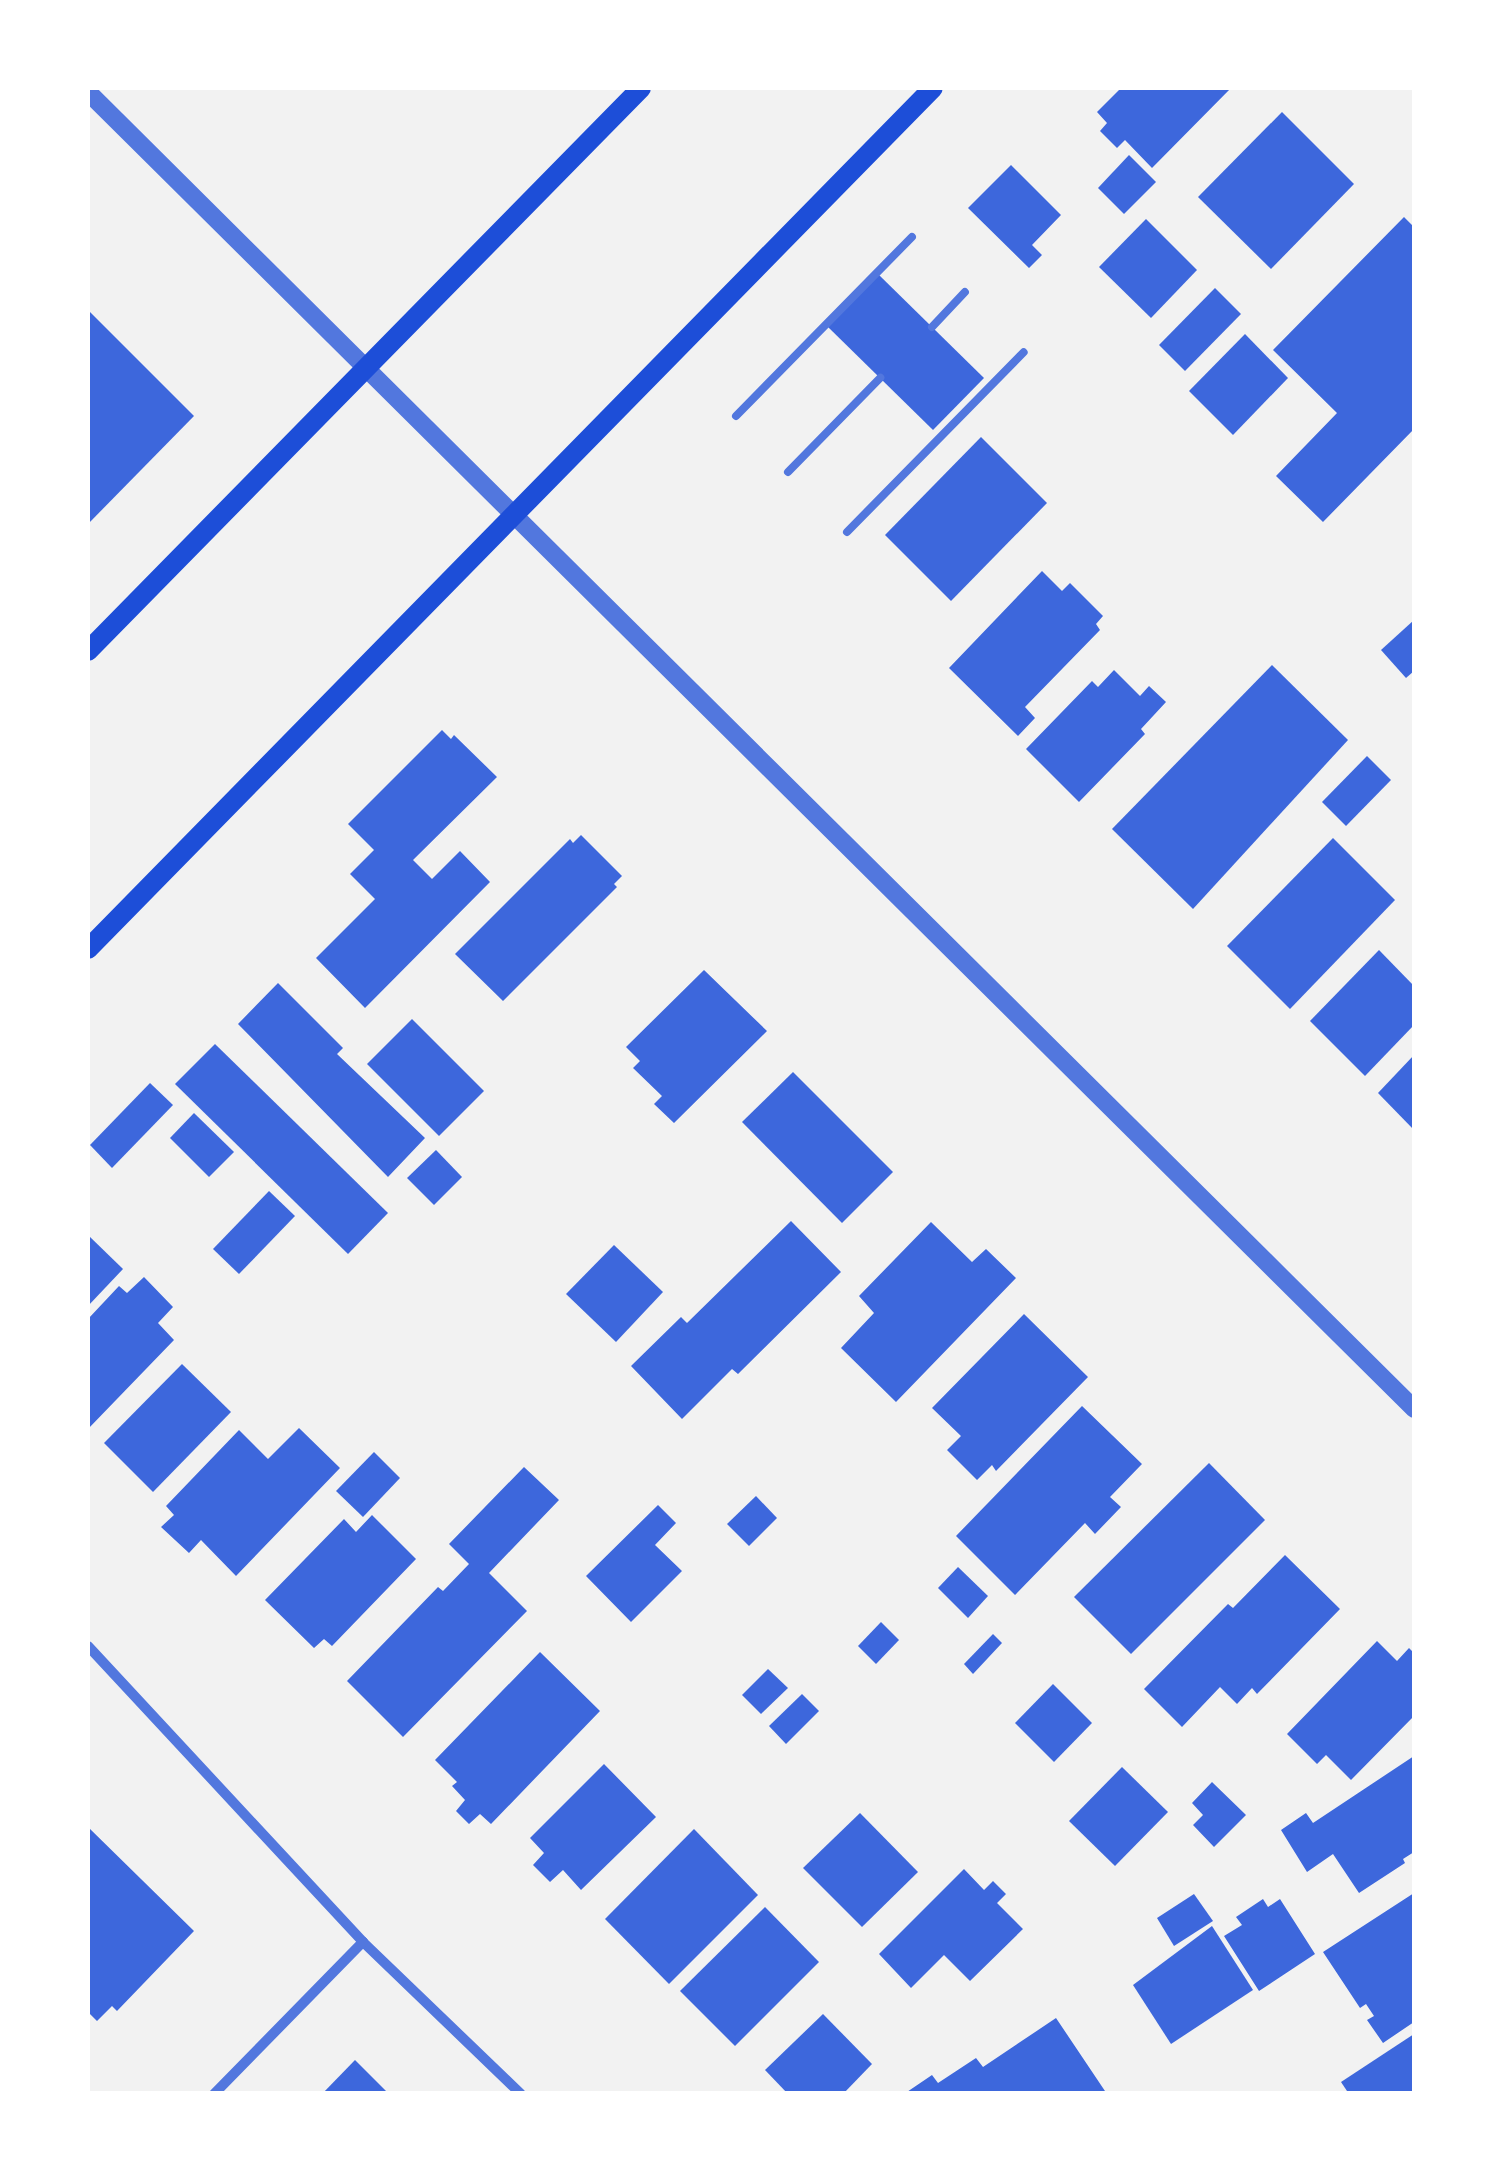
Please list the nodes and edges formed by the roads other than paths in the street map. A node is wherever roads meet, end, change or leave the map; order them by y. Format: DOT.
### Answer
graph roads {
  1 [pos="640,88"];
  2 [pos="933,88"];
  3 [pos="88,92"];
  4 [pos="912,238"];
  5 [pos="965,292"];
  6 [pos="932,327"];
  7 [pos="1024,352"];
  8 [pos="366,367"];
  9 [pos="880,378"];
  10 [pos="736,416"];
  11 [pos="788,472"];
  12 [pos="515,513"];
  13 [pos="847,532"];
  14 [pos="88,651"];
  15 [pos="88,949"];
  16 [pos="1414,1410"];
  17 [pos="88,1646"];
  18 [pos="363,1942"];
  19 [pos="214,2094"];
  20 [pos="521,2094"];
  1 -- 8 [label="main road"];
  2 -- 12 [label="main road"];
  3 -- 8 [label="street"];
  4 -- 10 [label="lane"];
  5 -- 6 [label="lane"];
  7 -- 13 [label="lane"];
  8 -- 12 [label="street"];
  8 -- 14 [label="main road"];
  9 -- 11 [label="lane"];
  12 -- 15 [label="main road"];
  12 -- 16 [label="street"];
  17 -- 18 [label="street"];
  18 -- 19 [label="street"];
  18 -- 20 [label="street"];
}
